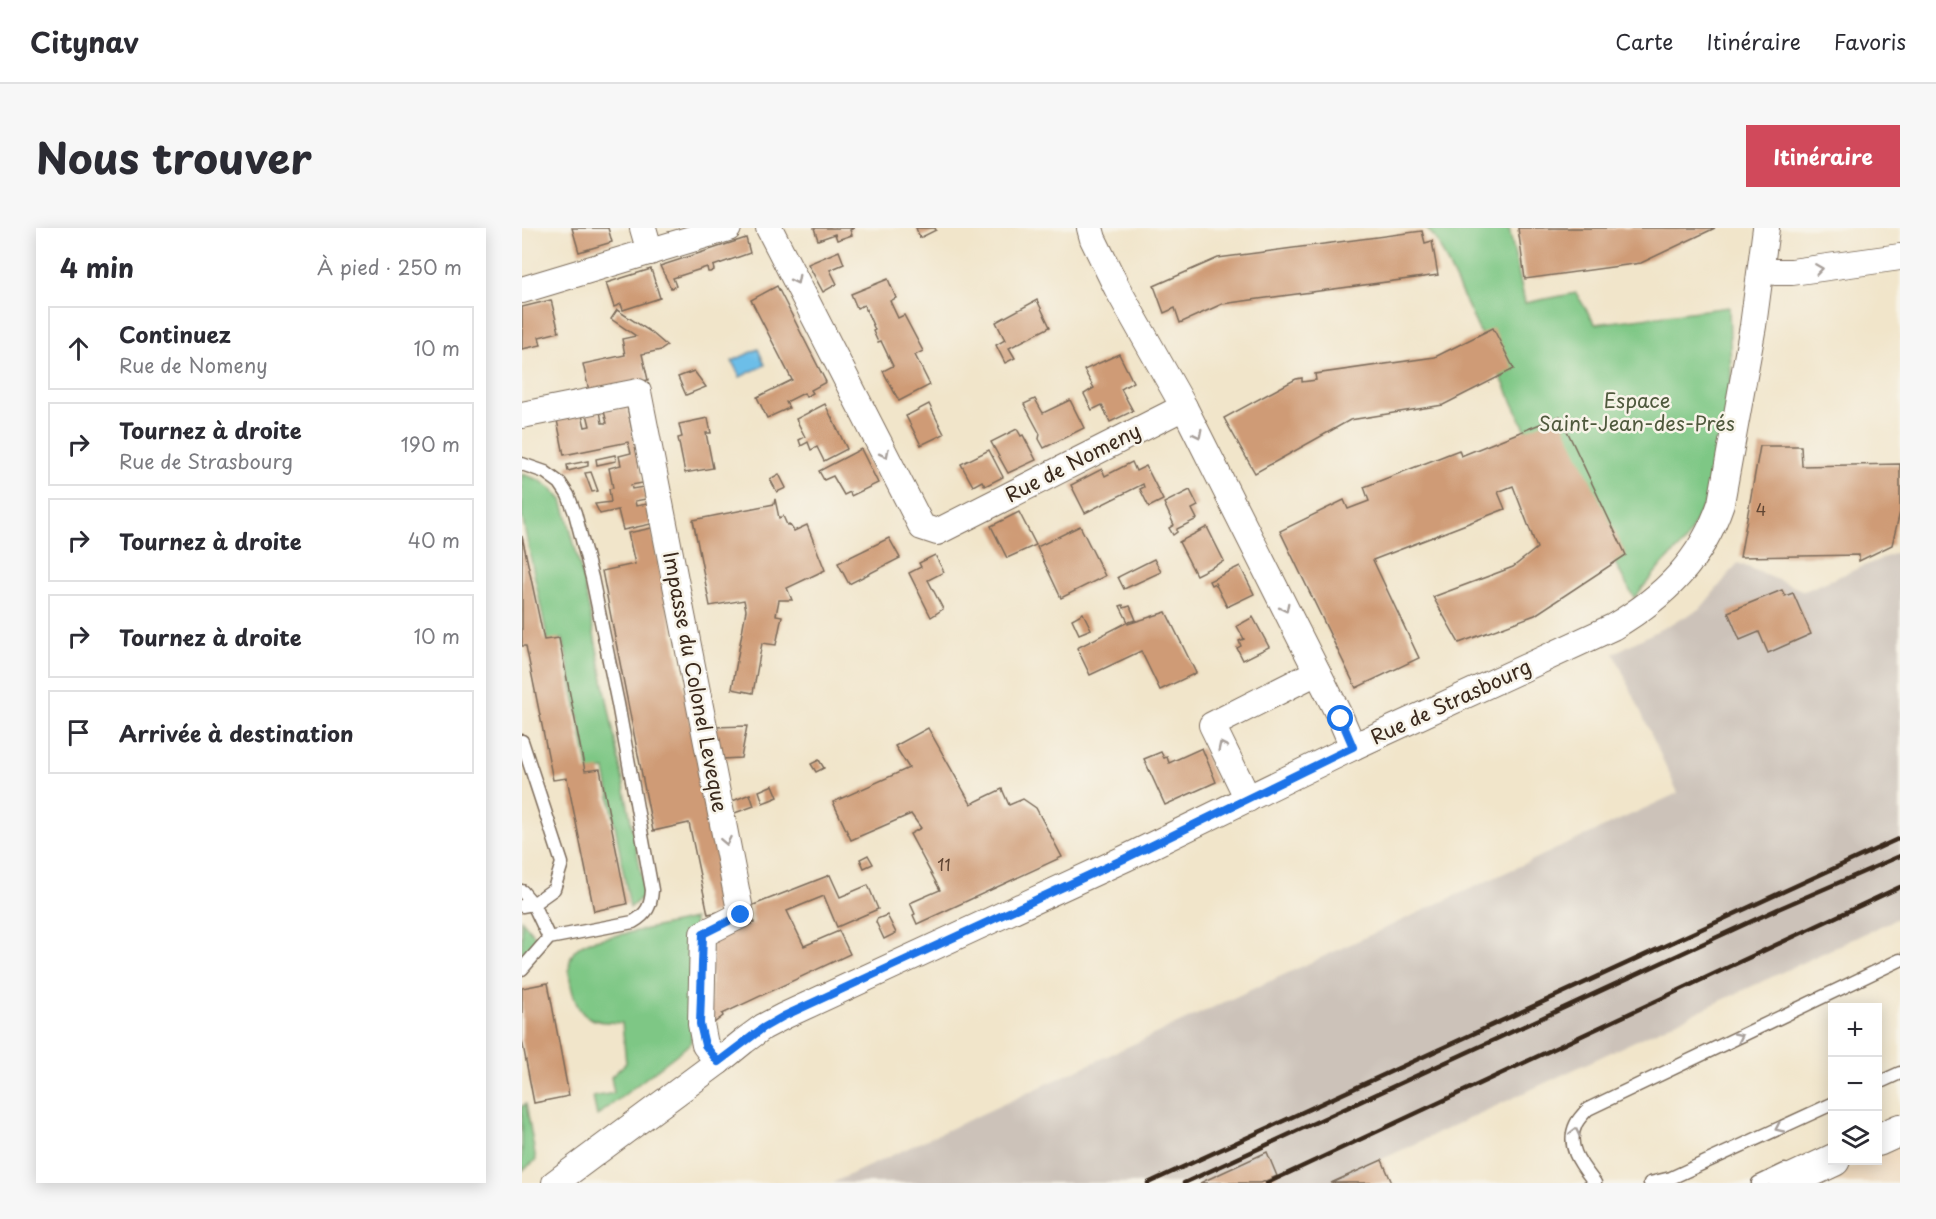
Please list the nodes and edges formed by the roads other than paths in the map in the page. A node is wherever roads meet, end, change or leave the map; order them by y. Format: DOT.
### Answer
graph roads {
  1 [pos="728,228"];
  2 [pos="770,228"];
  3 [pos="1090,228"];
  4 [pos="1766,228"];
  5 [pos="647,240"];
  6 [pos="1900,257"];
  7 [pos="1761,270"];
  8 [pos="522,290"];
  9 [pos="1184,407"];
  10 [pos="522,415"];
  11 [pos="522,464"];
  12 [pos="1317,672"];
  13 [pos="522,741"];
  14 [pos="1353,747"];
  15 [pos="1248,799"];
  16 [pos="522,891"];
  17 [pos="527,905"];
  18 [pos="549,938"];
  19 [pos="1900,960"];
  20 [pos="522,969"];
  21 [pos="718,1062"];
  22 [pos="1900,1073"];
  23 [pos="1882,1081"];
  24 [pos="1828,1106"];
  25 [pos="1900,1117"];
  26 [pos="1882,1125"];
  27 [pos="1900,1130"];
  28 [pos="1882,1138"];
  29 [pos="1828,1149"];
  30 [pos="1828,1164"];
  31 [pos="555,1183"];
  32 [pos="1595,1183"];
  33 [pos="1650,1183"];
  34 [pos="1758,1183"];
  35 [pos="1785,1183"];
  1 -- 5 [label="street"];
  2 -- 9 [label="street, Rue de Nomeny, one-way"];
  3 -- 9 [label="street"];
  4 -- 7 [label="street, Rue de Strasbourg"];
  5 -- 8 [label="street"];
  7 -- 6 [label="street, one-way"];
  7 -- 14 [label="street, Rue de Strasbourg"];
  9 -- 12 [label="street, one-way"];
  10 -- 21 [label="street, Impasse du Colonel Leveque, one-way"];
  11 -- 18 [label="lane"];
  12 -- 14 [label="street"];
  15 -- 12 [label="street, one-way"];
  13 -- 17 [label="lane"];
  14 -- 15 [label="street, Rue de Strasbourg"];
  15 -- 21 [label="street, Rue de Strasbourg"];
  16 -- 17 [label="lane"];
  17 -- 18 [label="lane"];
  18 -- 20 [label="lane"];
  32 -- 19 [label="lane, one-way"];
  21 -- 31 [label="street, Rue de Strasbourg"];
  22 -- 23 [label="lane"];
  24 -- 33 [label="lane, one-way"];
  25 -- 26 [label="lane"];
  27 -- 28 [label="street"];
  29 -- 34 [label="lane"];
  30 -- 35 [label="street"];
}
